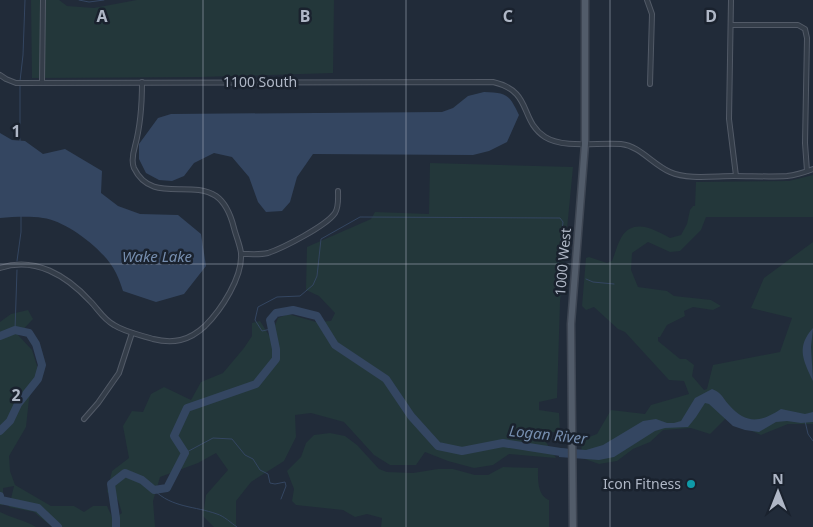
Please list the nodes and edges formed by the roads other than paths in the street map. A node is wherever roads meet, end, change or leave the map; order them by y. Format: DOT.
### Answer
graph roads {
  1 [pos="43,0"];
  2 [pos="586,0"];
  3 [pos="647,0"];
  4 [pos="730,0"];
  5 [pos="730,25"];
  6 [pos="0,75"];
  7 [pos="42,82"];
  8 [pos="142,82"];
  9 [pos="650,84"];
  10 [pos="585,144"];
  11 [pos="813,169"];
  12 [pos="807,171"];
  13 [pos="736,176"];
  14 [pos="338,191"];
  15 [pos="241,254"];
  16 [pos="0,268"];
  17 [pos="132,333"];
  18 [pos="84,419"];
  19 [pos="573,527"];
  1 -- 7 [label="street"];
  2 -- 10 [label="main road, 1000 West"];
  3 -- 9 [label="street"];
  4 -- 5 [label="street"];
  5 -- 12 [label="street"];
  5 -- 13 [label="street"];
  6 -- 7 [label="street, 1100 South"];
  7 -- 8 [label="street, 1100 South"];
  8 -- 10 [label="street, 1100 South"];
  8 -- 15 [label="street"];
  10 -- 13 [label="street"];
  10 -- 19 [label="main road, 1000 West"];
  11 -- 12 [label="street"];
  12 -- 13 [label="street"];
  14 -- 15 [label="street"];
  15 -- 17 [label="street"];
  16 -- 17 [label="street"];
  17 -- 18 [label="street"];
}
